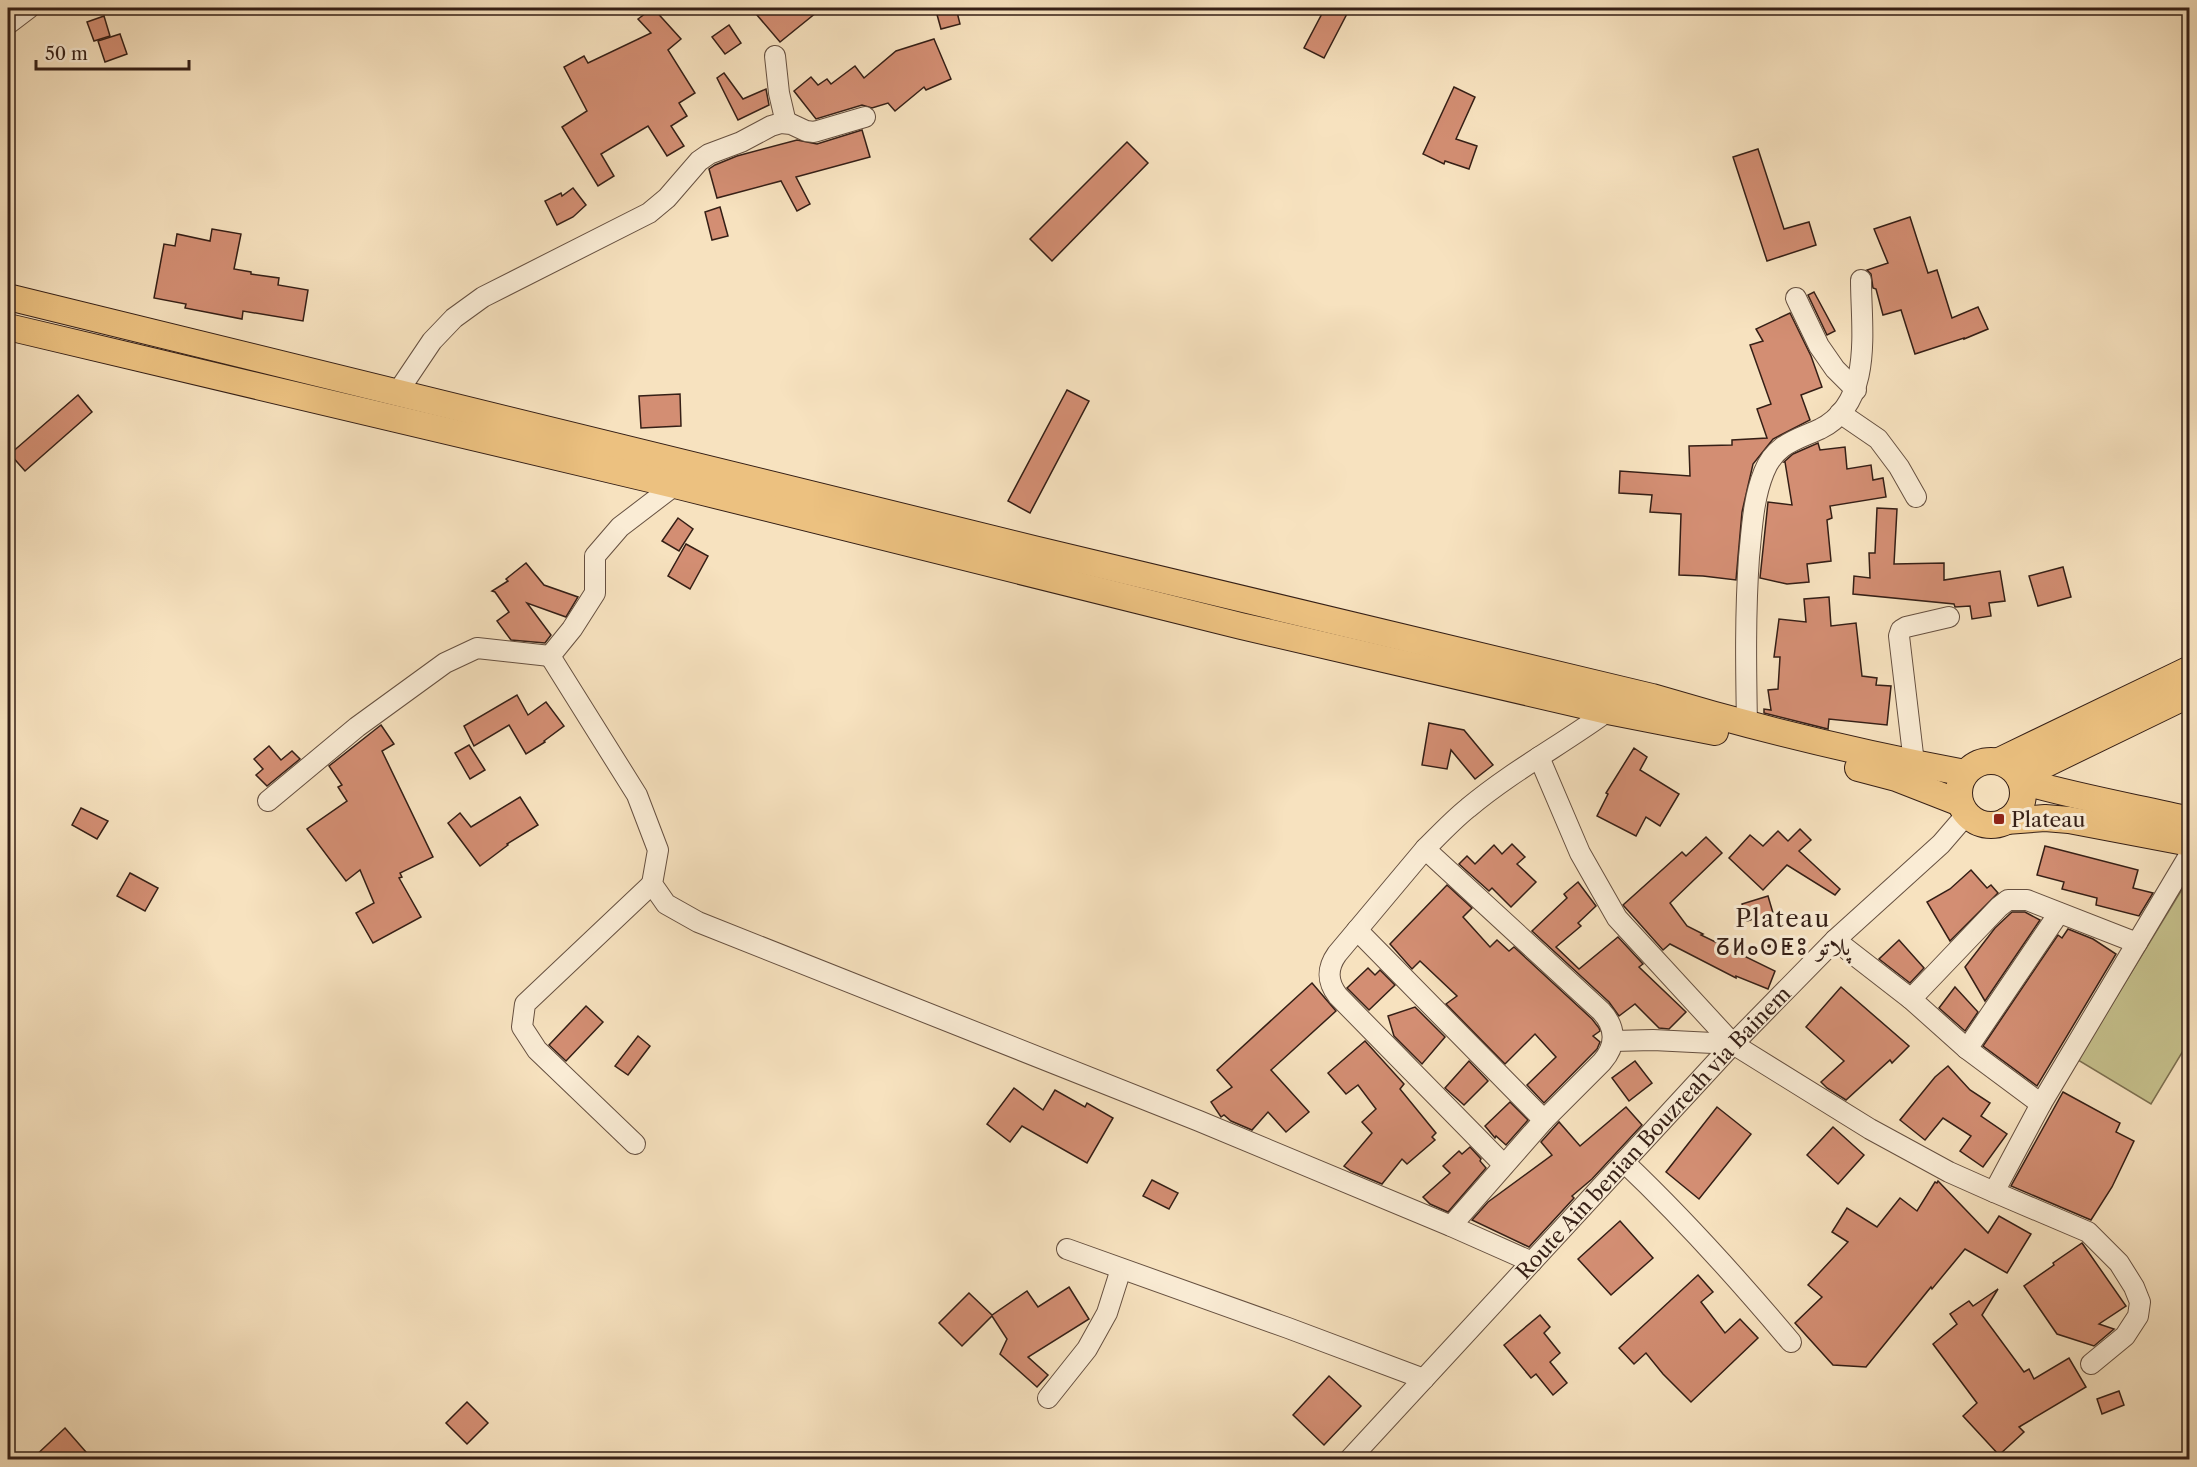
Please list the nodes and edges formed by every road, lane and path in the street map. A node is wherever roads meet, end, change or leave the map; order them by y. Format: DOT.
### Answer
graph roads {
  1 [pos="29,8"];
  2 [pos="8,24"];
  3 [pos="775,56"];
  4 [pos="865,117"];
  5 [pos="786,123"];
  6 [pos="1861,280"];
  7 [pos="8,297"];
  8 [pos="1796,298"];
  9 [pos="8,327"];
  10 [pos="1856,390"];
  11 [pos="397,393"];
  12 [pos="1840,413"];
  13 [pos="675,485"];
  14 [pos="1916,497"];
  15 [pos="1949,617"];
  16 [pos="550,656"];
  17 [pos="2190,669"];
  18 [pos="2190,694"];
  19 [pos="1608,711"];
  20 [pos="1747,726"];
  21 [pos="1539,757"];
  22 [pos="1999,761"];
  23 [pos="1914,764"];
  24 [pos="1965,773"];
  25 [pos="2020,779"];
  26 [pos="268,801"];
  27 [pos="1963,809"];
  28 [pos="2190,820"];
  29 [pos="2006,822"];
  30 [pos="2190,843"];
  31 [pos="1425,849"];
  32 [pos="2190,854"];
  33 [pos="652,884"];
  34 [pos="2059,913"];
  35 [pos="1357,930"];
  36 [pos="1835,940"];
  37 [pos="2137,943"];
  38 [pos="1911,999"];
  39 [pos="1613,1041"];
  40 [pos="1733,1044"];
  41 [pos="1967,1049"];
  42 [pos="2042,1104"];
  43 [pos="1544,1120"];
  44 [pos="634,1144"];
  45 [pos="1624,1162"];
  46 [pos="1504,1165"];
  47 [pos="1994,1192"];
  48 [pos="1451,1226"];
  49 [pos="1067,1249"];
  50 [pos="1532,1262"];
  51 [pos="1121,1269"];
  52 [pos="1791,1342"];
  53 [pos="2091,1364"];
  54 [pos="1424,1379"];
  55 [pos="1048,1398"];
  56 [pos="1349,1460"];
  1 -- 2 [label="street"];
  3 -- 5 [label="street"];
  4 -- 5 [label="street"];
  5 -- 11 [label="street"];
  6 -- 10 [label="street"];
  7 -- 11 [label="main road"];
  8 -- 10 [label="street"];
  9 -- 13 [label="main road"];
  10 -- 12 [label="street"];
  11 -- 20 [label="main road"];
  12 -- 14 [label="street"];
  12 -- 20 [label="street"];
  13 -- 16 [label="street"];
  13 -- 19 [label="main road"];
  15 -- 23 [label="street"];
  16 -- 26 [label="street"];
  16 -- 33 [label="street"];
  17 -- 22 [label="main road"];
  18 -- 25 [label="main road"];
  19 -- 21 [label="street"];
  19 -- 27 [label="main road"];
  20 -- 23 [label="main road"];
  21 -- 31 [label="street"];
  21 -- 40 [label="street"];
  22 -- 24 [label="main road"];
  22 -- 25 [label="main road"];
  23 -- 24 [label="main road"];
  24 -- 27 [label="main road"];
  25 -- 28 [label="main road"];
  25 -- 29 [label="main road"];
  27 -- 29 [label="main road"];
  27 -- 36 [label="street, Route Ain benian Bouzreah via Bainem"];
  29 -- 30 [label="main road"];
  31 -- 35 [label="street"];
  31 -- 39 [label="street"];
  32 -- 37 [label="street"];
  33 -- 44 [label="street"];
  33 -- 48 [label="street"];
  34 -- 37 [label="street"];
  34 -- 38 [label="street"];
  34 -- 41 [label="street"];
  35 -- 43 [label="street"];
  35 -- 46 [label="street"];
  36 -- 38 [label="street"];
  36 -- 40 [label="street, Route Ain benian Bouzreah via Bainem"];
  37 -- 42 [label="street"];
  38 -- 41 [label="street"];
  39 -- 40 [label="street"];
  39 -- 43 [label="street"];
  40 -- 45 [label="street, Route Ain benian Bouzreah via Bainem"];
  40 -- 47 [label="street"];
  41 -- 42 [label="street"];
  42 -- 47 [label="street"];
  43 -- 46 [label="street"];
  45 -- 50 [label="street, Route Ain benian Bouzreah via Bainem"];
  45 -- 52 [label="street"];
  46 -- 48 [label="street"];
  47 -- 53 [label="street"];
  48 -- 50 [label="street"];
  49 -- 51 [label="street"];
  50 -- 54 [label="street, Route Ain benian Bouzreah via Bainem"];
  51 -- 54 [label="street"];
  51 -- 55 [label="street"];
  54 -- 56 [label="street, Route Ain benian Bouzreah via Bainem"];
}
